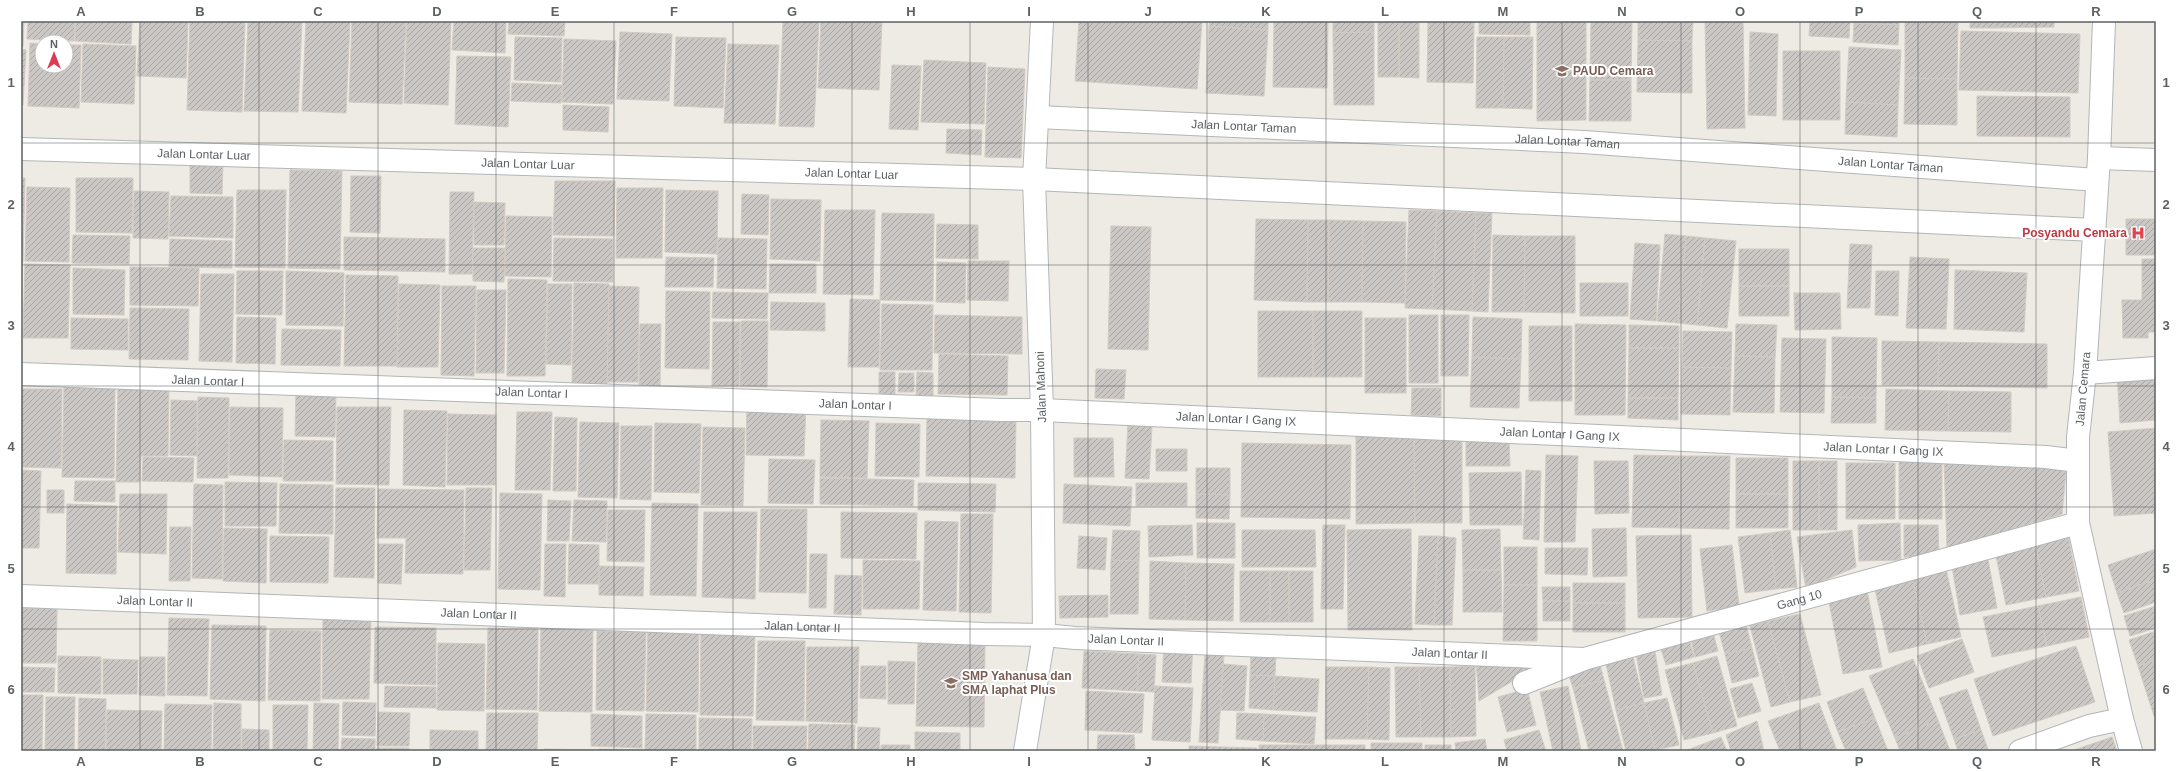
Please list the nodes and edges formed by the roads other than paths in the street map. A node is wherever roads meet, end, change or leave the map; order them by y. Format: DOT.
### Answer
graph roads {
  1 [pos="1042,21"];
  2 [pos="2104,21"];
  3 [pos="1037,117"];
  4 [pos="21,149"];
  5 [pos="2099,158"];
  6 [pos="2156,160"];
  7 [pos="1034,179"];
  8 [pos="2097,180"];
  9 [pos="2094,230"];
  10 [pos="2156,368"];
  11 [pos="2085,373"];
  12 [pos="21,374"];
  13 [pos="1042,410"];
  14 [pos="2078,461"];
  15 [pos="2078,523"];
  16 [pos="21,596"];
  17 [pos="1044,635"];
  18 [pos="1584,659"];
  19 [pos="1524,684"];
  20 [pos="2122,719"];
  21 [pos="1025,751"];
  22 [pos="2020,751"];
  23 [pos="2131,751"];
  1 -- 3 [label="street, Jalan Mahoni"];
  2 -- 5 [label="street, Jalan Cemara"];
  3 -- 7 [label="street, Jalan Mahoni"];
  3 -- 8 [label="street, Jalan Lontar Taman"];
  4 -- 7 [label="street, Jalan Lontar Luar"];
  5 -- 6 [label="street"];
  5 -- 8 [label="street, Jalan Cemara"];
  7 -- 9 [label="street"];
  7 -- 13 [label="street, Jalan Mahoni"];
  8 -- 9 [label="street, Jalan Cemara"];
  9 -- 11 [label="street, Jalan Cemara"];
  10 -- 11 [label="street"];
  11 -- 14 [label="street, Jalan Cemara"];
  12 -- 13 [label="street, Jalan Lontar I"];
  13 -- 14 [label="street, Jalan Lontar I Gang IX"];
  13 -- 17 [label="street, Jalan Mahoni"];
  14 -- 15 [label="street, Jalan Cemara"];
  15 -- 18 [label="street, Gang 10"];
  15 -- 20 [label="street, Jalan Cemara"];
  16 -- 17 [label="street, Jalan Lontar II"];
  17 -- 18 [label="street, Jalan Lontar II"];
  17 -- 21 [label="street, Jalan Mahoni"];
  18 -- 19 [label="street, Gang 10"];
  20 -- 22 [label="street"];
  20 -- 23 [label="street, Jalan Cemara"];
}
